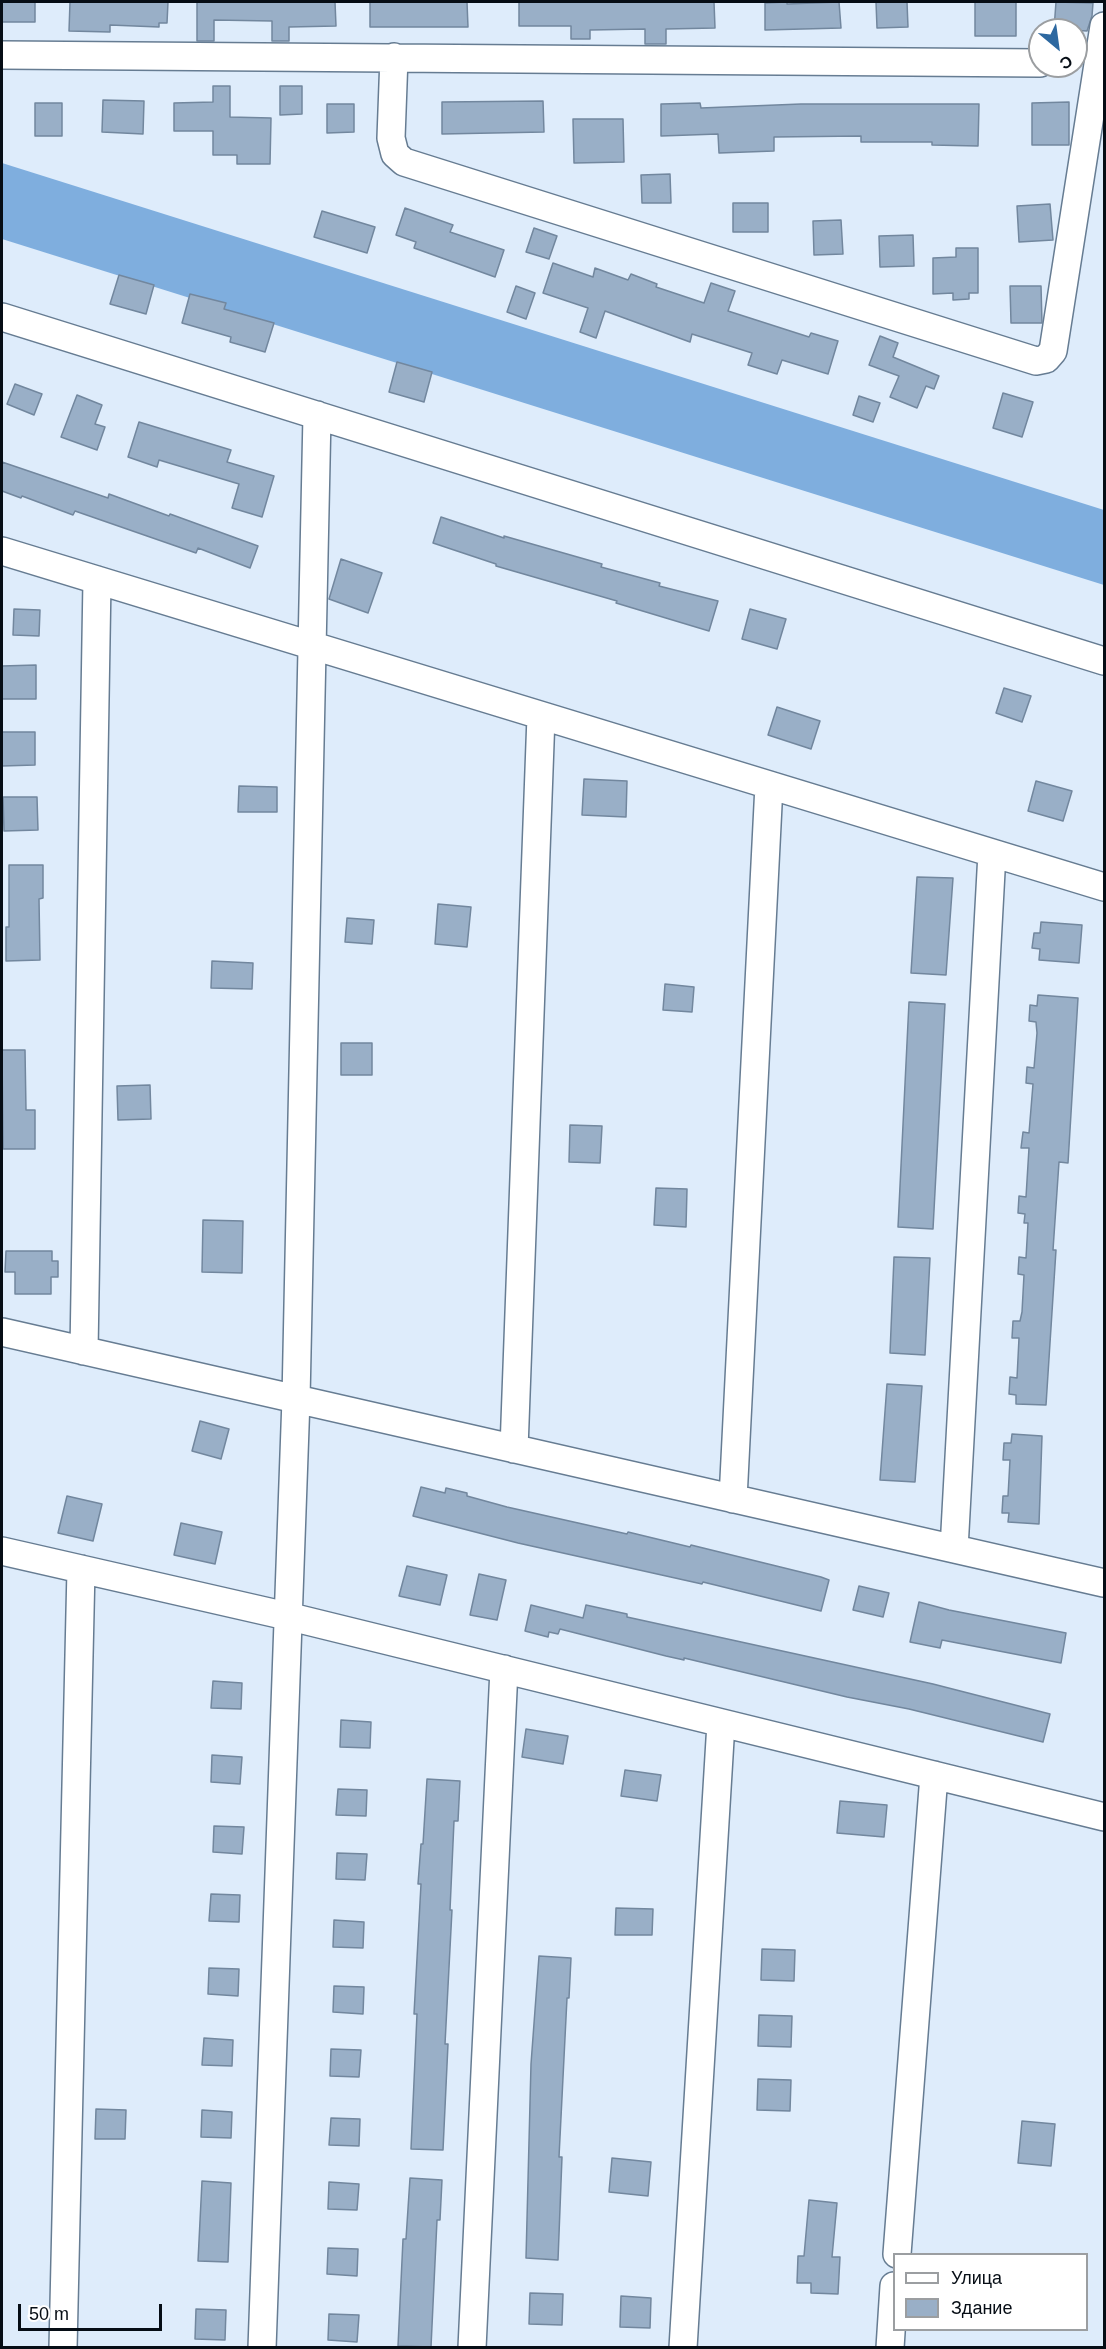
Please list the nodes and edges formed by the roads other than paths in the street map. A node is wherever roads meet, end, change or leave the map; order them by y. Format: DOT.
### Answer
graph roads {
  1 [pos="1104,26"];
  2 [pos="2,55"];
  3 [pos="394,57"];
  4 [pos="1088,61"];
  5 [pos="1028,63"];
  6 [pos="1085,78"];
  7 [pos="2,317"];
  8 [pos="317,416"];
  9 [pos="2,551"];
  10 [pos="97,580"];
  11 [pos="312,646"];
  12 [pos="1104,661"];
  13 [pos="542,716"];
  14 [pos="769,785"];
  15 [pos="992,853"];
  16 [pos="1104,887"];
  17 [pos="2,1332"];
  18 [pos="84,1351"];
  19 [pos="296,1399"];
  20 [pos="514,1449"];
  21 [pos="733,1499"];
  22 [pos="954,1549"];
  23 [pos="2,1551"];
  24 [pos="81,1569"];
  25 [pos="1104,1583"];
  26 [pos="288,1616"];
  27 [pos="504,1669"];
  28 [pos="721,1723"];
  29 [pos="934,1775"];
  30 [pos="1104,1817"];
  31 [pos="897,2253"];
  32 [pos="893,2302"];
  33 [pos="63,2348"];
  34 [pos="262,2348"];
  35 [pos="472,2348"];
  36 [pos="683,2348"];
  37 [pos="890,2348"];
  1 -- 4 [label="street"];
  2 -- 3 [label="street"];
  3 -- 5 [label="street"];
  3 -- 6 [label="street"];
  7 -- 8 [label="street"];
  8 -- 11 [label="street"];
  8 -- 12 [label="street"];
  9 -- 10 [label="street"];
  10 -- 11 [label="street"];
  10 -- 18 [label="street"];
  11 -- 13 [label="street"];
  11 -- 19 [label="street"];
  13 -- 14 [label="street"];
  13 -- 20 [label="street"];
  14 -- 15 [label="street"];
  14 -- 21 [label="street"];
  15 -- 16 [label="street"];
  15 -- 22 [label="street"];
  17 -- 18 [label="street"];
  18 -- 19 [label="street"];
  19 -- 20 [label="street"];
  19 -- 26 [label="street"];
  20 -- 21 [label="street"];
  21 -- 22 [label="street"];
  22 -- 25 [label="street"];
  23 -- 24 [label="street"];
  24 -- 26 [label="street"];
  24 -- 33 [label="street"];
  26 -- 27 [label="street"];
  26 -- 34 [label="street"];
  27 -- 28 [label="street"];
  27 -- 35 [label="street"];
  28 -- 29 [label="street"];
  28 -- 36 [label="street"];
  29 -- 30 [label="street"];
  29 -- 31 [label="street"];
  32 -- 37 [label="street"];
}
